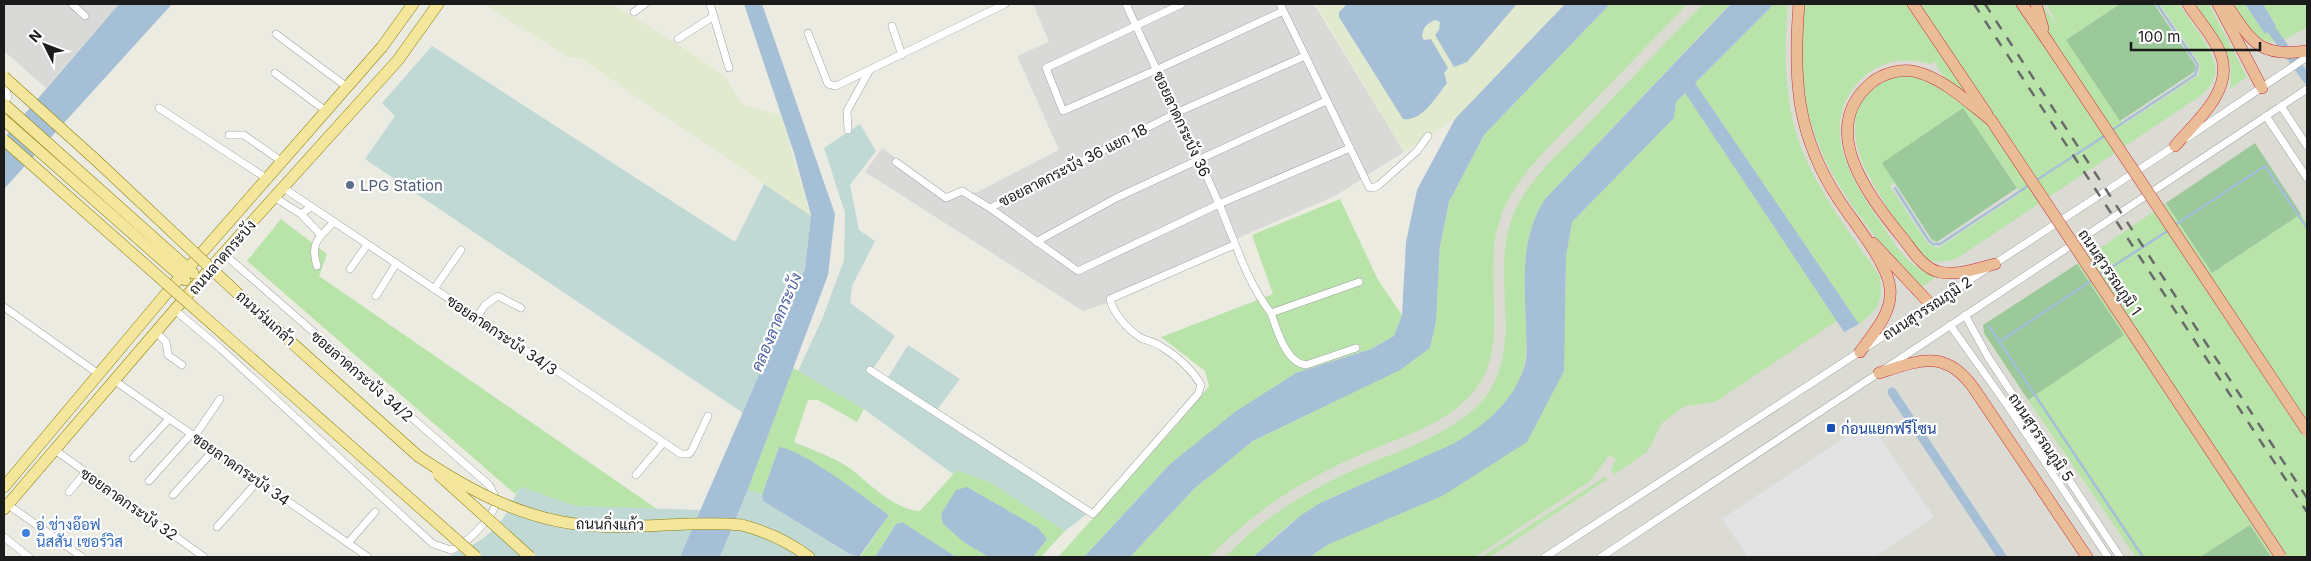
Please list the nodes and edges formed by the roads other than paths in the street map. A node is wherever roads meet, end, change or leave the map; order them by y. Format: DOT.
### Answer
graph roads {
  1 [pos="72,4"];
  2 [pos="413,4"];
  3 [pos="438,4"];
  4 [pos="645,4"];
  5 [pos="710,4"];
  6 [pos="1005,4"];
  7 [pos="1126,4"];
  8 [pos="1182,4"];
  9 [pos="1799,4"];
  10 [pos="1913,4"];
  11 [pos="2022,4"];
  12 [pos="2036,4"];
  13 [pos="2188,4"];
  14 [pos="2218,4"];
  15 [pos="2226,4"];
  16 [pos="1281,7"];
  17 [pos="634,12"];
  18 [pos="85,16"];
  19 [pos="714,16"];
  20 [pos="1136,25"];
  21 [pos="892,26"];
  22 [pos="808,32"];
  23 [pos="276,34"];
  24 [pos="678,39"];
  25 [pos="2048,42"];
  26 [pos="382,47"];
  27 [pos="2307,51"];
  28 [pos="902,55"];
  29 [pos="1304,56"];
  30 [pos="2307,57"];
  31 [pos="398,60"];
  32 [pos="729,68"];
  33 [pos="1156,70"];
  34 [pos="869,71"];
  35 [pos="275,73"];
  36 [pos="4,77"];
  37 [pos="4,84"];
  38 [pos="347,87"];
  39 [pos="2262,88"];
  40 [pos="2307,88"];
  41 [pos="1326,101"];
  42 [pos="4,103"];
  43 [pos="2281,106"];
  44 [pos="159,108"];
  45 [pos="326,111"];
  46 [pos="1176,113"];
  47 [pos="2266,116"];
  48 [pos="4,120"];
  49 [pos="1990,120"];
  50 [pos="848,130"];
  51 [pos="229,135"];
  52 [pos="1428,136"];
  53 [pos="4,140"];
  54 [pos="2175,146"];
  55 [pos="2307,146"];
  56 [pos="1350,148"];
  57 [pos="1198,159"];
  58 [pos="281,161"];
  59 [pos="896,162"];
  60 [pos="266,178"];
  61 [pos="2307,178"];
  62 [pos="282,187"];
  63 [pos="274,197"];
  64 [pos="1219,204"];
  65 [pos="311,207"];
  66 [pos="990,208"];
  67 [pos="301,214"];
  68 [pos="334,222"];
  69 [pos="1859,228"];
  70 [pos="321,235"];
  71 [pos="1036,242"];
  72 [pos="367,245"];
  73 [pos="1234,245"];
  74 [pos="461,250"];
  75 [pos="224,254"];
  76 [pos="396,264"];
  77 [pos="1995,264"];
  78 [pos="317,266"];
  79 [pos="350,269"];
  80 [pos="185,273"];
  81 [pos="1359,282"];
  82 [pos="198,284"];
  83 [pos="434,289"];
  84 [pos="376,296"];
  85 [pos="1932,306"];
  86 [pos="4,308"];
  87 [pos="521,308"];
  88 [pos="176,311"];
  89 [pos="1271,313"];
  90 [pos="1965,315"];
  91 [pos="477,317"];
  92 [pos="1950,325"];
  93 [pos="157,333"];
  94 [pos="1356,348"];
  95 [pos="1860,352"];
  96 [pos="182,365"];
  97 [pos="870,370"];
  98 [pos="1879,373"];
  99 [pos="100,375"];
  100 [pos="115,381"];
  101 [pos="220,399"];
  102 [pos="708,416"];
  103 [pos="169,419"];
  104 [pos="2307,431"];
  105 [pos="192,436"];
  106 [pos="663,443"];
  107 [pos="55,450"];
  108 [pos="214,450"];
  109 [pos="418,456"];
  110 [pos="133,458"];
  111 [pos="86,473"];
  112 [pos="636,475"];
  113 [pos="149,481"];
  114 [pos="258,481"];
  115 [pos="4,487"];
  116 [pos="70,492"];
  117 [pos="173,495"];
  118 [pos="6,506"];
  119 [pos="375,512"];
  120 [pos="217,527"];
  121 [pos="4,537"];
  122 [pos="348,543"];
  123 [pos="30,557"];
  124 [pos="82,557"];
  125 [pos="204,557"];
  126 [pos="368,557"];
  127 [pos="476,557"];
  128 [pos="530,557"];
  129 [pos="809,557"];
  130 [pos="1545,557"];
  131 [pos="1601,557"];
  132 [pos="2087,557"];
  133 [pos="2108,557"];
  134 [pos="2120,557"];
  135 [pos="2281,557"];
  1 -- 18 [label="street"];
  2 -- 26 [label="main road, ถนนลาดกระบัง"];
  3 -- 31 [label="main road, ถนนลาดกระบัง"];
  4 -- 17 [label="street"];
  5 -- 19 [label="street"];
  6 -- 28 [label="street"];
  7 -- 20 [label="street, ซอยลาดกระบัง 36"];
  8 -- 20 [label="street"];
  9 -- 69 [label="highway"];
  10 -- 49 [label="highway, ถนนสุวรรณภูมิ 1"];
  11 -- 25 [label="highway"];
  12 -- 25 [label="highway"];
  13 -- 54 [label="highway"];
  14 -- 39 [label="highway"];
  15 -- 27 [label="highway"];
  16 -- 29 [label="street"];
  16 -- 33 [label="street"];
  19 -- 24 [label="street"];
  19 -- 32 [label="street"];
  20 -- 33 [label="street, ซอยลาดกระบัง 36"];
  20 -- 33 [label="street"];
  21 -- 28 [label="street"];
  22 -- 34 [label="street"];
  23 -- 38 [label="street"];
  25 -- 104 [label="highway, bridge"];
  26 -- 31 [label="main road"];
  26 -- 38 [label="main road, ถนนลาดกระบัง"];
  28 -- 34 [label="street"];
  29 -- 41 [label="street"];
  29 -- 46 [label="street, ซอยลาดกระบัง 36 แยก 18"];
  30 -- 39 [label="street, ถนนสุวรรณภูมิ 2"];
  31 -- 62 [label="main road, ถนนลาดกระบัง"];
  33 -- 46 [label="street, ซอยลาดกระบัง 36"];
  34 -- 50 [label="street"];
  35 -- 45 [label="street"];
  36 -- 109 [label="main road, ถนนร่มเกล้า, bridge"];
  37 -- 42 [label="street"];
  38 -- 45 [label="main road, ถนนลาดกระบัง"];
  39 -- 54 [label="street, ถนนสุวรรณภูมิ 2"];
  40 -- 43 [label="street, ถนนสุวรรณภูมิ 2"];
  41 -- 56 [label="street"];
  41 -- 57 [label="street"];
  42 -- 80 [label="main road"];
  43 -- 47 [label="street, ถนนสุวรรณภูมิ 2"];
  43 -- 55 [label="street"];
  44 -- 60 [label="street"];
  45 -- 58 [label="main road, ถนนลาดกระบัง"];
  46 -- 57 [label="street, ซอยลาดกระบัง 36"];
  46 -- 66 [label="street, ซอยลาดกระบัง 36 แยก 18"];
  47 -- 61 [label="street"];
  47 -- 90 [label="street, ถนนสุวรรณภูมิ 2"];
  48 -- 80 [label="main road"];
  49 -- 77 [label="highway"];
  49 -- 135 [label="highway, ถนนสุวรรณภูมิ 1, bridge"];
  51 -- 58 [label="street"];
  52 -- 56 [label="street"];
  53 -- 127 [label="main road, bridge"];
  54 -- 77 [label="street, ถนนสุวรรณภูมิ 2"];
  56 -- 64 [label="street"];
  57 -- 64 [label="street, ซอยลาดกระบัง 36"];
  57 -- 71 [label="street"];
  58 -- 60 [label="main road, ถนนลาดกระบัง"];
  59 -- 66 [label="street, ซอยลาดกระบัง 36 แยก 18"];
  60 -- 80 [label="main road, ถนนลาดกระบัง"];
  62 -- 63 [label="main road, ถนนลาดกระบัง"];
  62 -- 65 [label="street, ซอยลาดกระบัง 34/3"];
  63 -- 67 [label="street"];
  63 -- 75 [label="main road, ถนนลาดกระบัง"];
  64 -- 71 [label="street"];
  64 -- 73 [label="street, ซอยลาดกระบัง 36"];
  65 -- 67 [label="street"];
  65 -- 68 [label="street, ซอยลาดกระบัง 34/3"];
  66 -- 71 [label="street"];
  67 -- 70 [label="street"];
  68 -- 70 [label="street"];
  68 -- 72 [label="street, ซอยลาดกระบัง 34/3"];
  69 -- 85 [label="highway"];
  69 -- 95 [label="highway"];
  70 -- 78 [label="street"];
  72 -- 76 [label="street, ซอยลาดกระบัง 34/3"];
  72 -- 79 [label="street"];
  73 -- 89 [label="street, ซอยลาดกระบัง 36"];
  73 -- 97 [label="street"];
  74 -- 83 [label="street"];
  75 -- 82 [label="main road, ถนนลาดกระบัง"];
  75 -- 88 [label="street, ซอยลาดกระบัง 34/2"];
  76 -- 83 [label="street, ซอยลาดกระบัง 34/3"];
  76 -- 84 [label="street"];
  77 -- 85 [label="street, ถนนสุวรรณภูมิ 2"];
  80 -- 82 [label="main road"];
  80 -- 99 [label="main road, ถนนลาดกระบัง"];
  81 -- 89 [label="street"];
  82 -- 88 [label="main road, ถนนลาดกระบัง"];
  83 -- 91 [label="street, ซอยลาดกระบัง 34/3"];
  85 -- 95 [label="street, ถนนสุวรรณภูมิ 2"];
  86 -- 99 [label="street"];
  87 -- 91 [label="street"];
  88 -- 93 [label="main road, ถนนลาดกระบัง"];
  89 -- 94 [label="street, ซอยลาดกระบัง 36"];
  90 -- 92 [label="street, ถนนสุวรรณภูมิ 2"];
  90 -- 134 [label="street, ถนนสุวรรณภูมิ 5"];
  91 -- 106 [label="street, ซอยลาดกระบัง 34/3"];
  92 -- 98 [label="street, ถนนสุวรรณภูมิ 2"];
  92 -- 133 [label="street, ถนนสุวรรณภูมิ 5"];
  93 -- 96 [label="street"];
  93 -- 100 [label="main road, ถนนลาดกระบัง"];
  95 -- 130 [label="street, ถนนสุวรรณภูมิ 2"];
  98 -- 131 [label="street, ถนนสุวรรณภูมิ 2"];
  98 -- 132 [label="highway"];
  99 -- 115 [label="main road, ถนนลาดกระบัง"];
  100 -- 103 [label="street, ซอยลาดกระบัง 34"];
  100 -- 107 [label="main road, ถนนลาดกระบัง"];
  101 -- 105 [label="street"];
  102 -- 106 [label="street, ซอยลาดกระบัง 34/3"];
  103 -- 105 [label="street, ซอยลาดกระบัง 34"];
  103 -- 110 [label="street"];
  105 -- 108 [label="street, ซอยลาดกระบัง 34"];
  105 -- 113 [label="street"];
  106 -- 112 [label="street"];
  107 -- 111 [label="street, ซอยลาดกระบัง 32"];
  107 -- 118 [label="main road, ถนนลาดกระบัง"];
  108 -- 114 [label="street, ซอยลาดกระบัง 34"];
  108 -- 117 [label="street"];
  109 -- 128 [label="main road, ถนนร่มเกล้า, bridge"];
  109 -- 129 [label="main road, ถนนกิ่งแก้ว, bridge"];
  111 -- 116 [label="street"];
  111 -- 125 [label="street, ซอยลาดกระบัง 32"];
  114 -- 120 [label="street"];
  114 -- 122 [label="street, ซอยลาดกระบัง 34"];
  118 -- 124 [label="street"];
  119 -- 122 [label="street"];
  121 -- 123 [label="street"];
  122 -- 126 [label="street, ซอยลาดกระบัง 34"];
}
